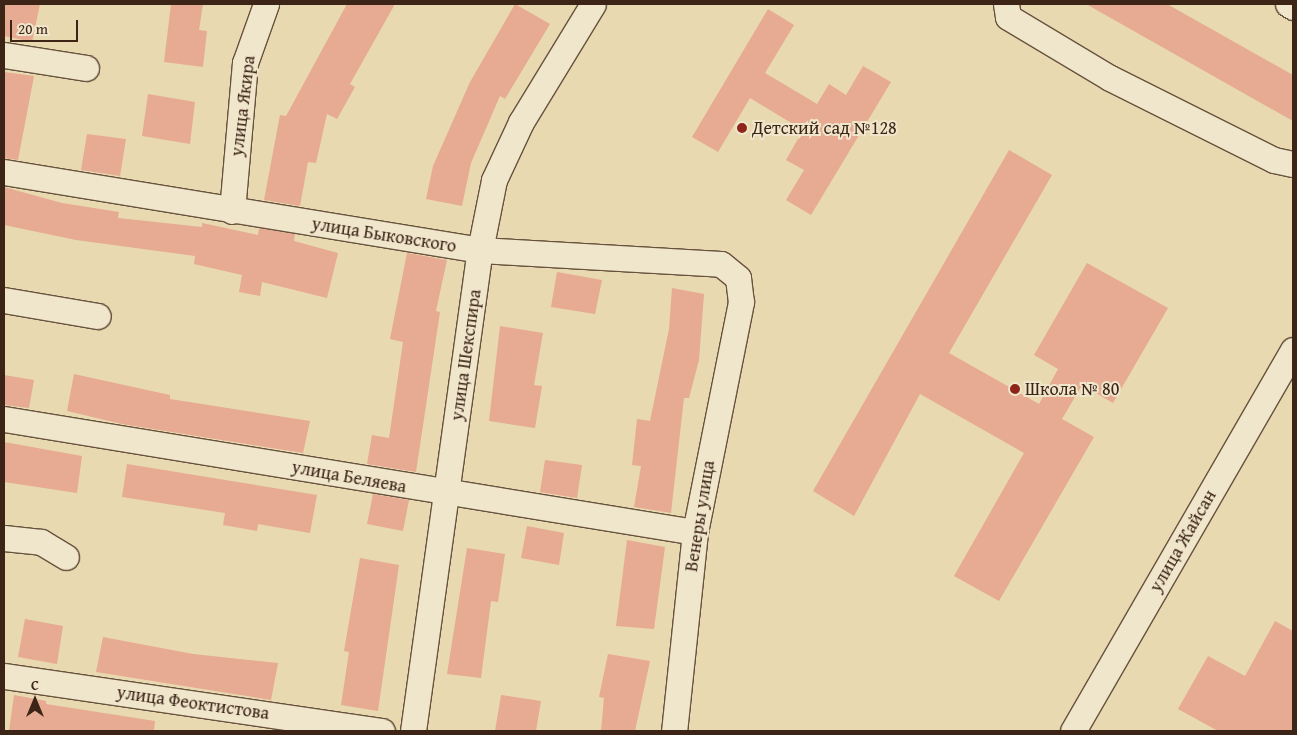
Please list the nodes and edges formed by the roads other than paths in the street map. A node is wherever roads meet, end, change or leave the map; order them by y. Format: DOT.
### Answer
graph roads {
  1 [pos="266,4"];
  2 [pos="594,4"];
  3 [pos="1003,4"];
  4 [pos="1288,4"];
  5 [pos="1293,7"];
  6 [pos="4,55"];
  7 [pos="86,68"];
  8 [pos="1293,164"];
  9 [pos="4,172"];
  10 [pos="232,211"];
  11 [pos="480,250"];
  12 [pos="4,300"];
  13 [pos="741,302"];
  14 [pos="98,316"];
  15 [pos="1293,350"];
  16 [pos="4,419"];
  17 [pos="447,493"];
  18 [pos="695,532"];
  19 [pos="4,538"];
  20 [pos="66,557"];
  21 [pos="4,676"];
  22 [pos="1075,730"];
  23 [pos="382,731"];
  24 [pos="413,731"];
  25 [pos="674,731"];
  1 -- 10 [label="street, улица Якира"];
  2 -- 11 [label="street, улица Шекспира"];
  3 -- 8 [label="street"];
  4 -- 5 [label="street"];
  6 -- 7 [label="street"];
  9 -- 10 [label="street, улица Быковского"];
  10 -- 11 [label="street, улица Быковского"];
  11 -- 13 [label="street, улица Быковского"];
  11 -- 17 [label="street, улица Шекспира"];
  12 -- 14 [label="street"];
  13 -- 18 [label="street, Венеры улица"];
  15 -- 22 [label="street, улица Жайсан"];
  16 -- 17 [label="street, улица Беляева"];
  17 -- 18 [label="street, улица Беляева"];
  17 -- 24 [label="street, улица Шекспира"];
  18 -- 25 [label="street, Венеры улица"];
  19 -- 20 [label="street"];
  21 -- 23 [label="street, улица Феоктистова"];
}
